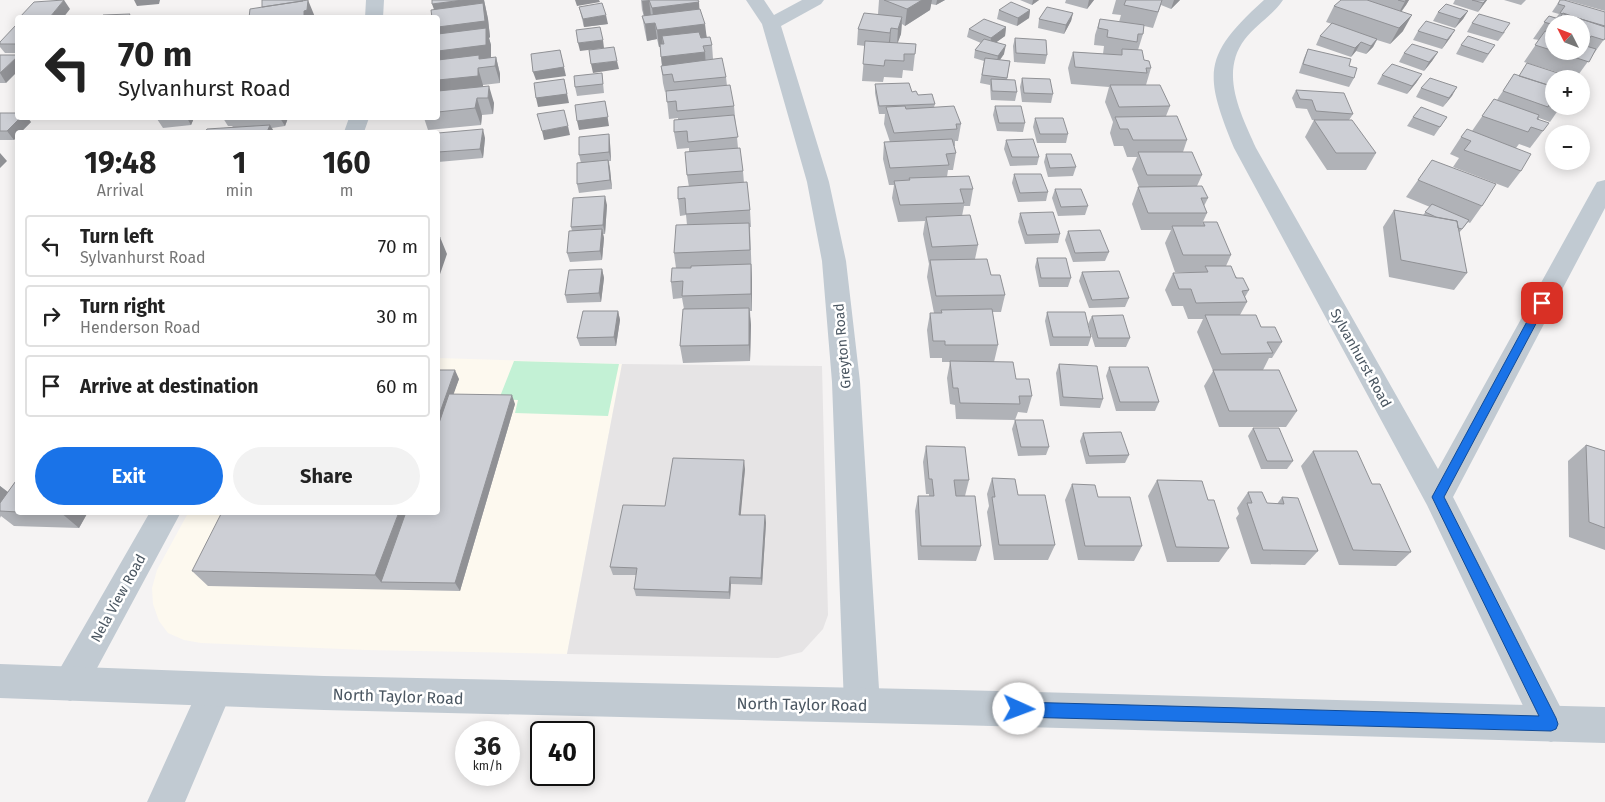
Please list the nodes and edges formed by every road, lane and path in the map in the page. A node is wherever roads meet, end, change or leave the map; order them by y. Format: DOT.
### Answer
graph roads {
  1 [pos="375,0"];
  2 [pos="755,0"];
  3 [pos="815,0"];
  4 [pos="1274,0"];
  5 [pos="374,15"];
  6 [pos="771,24"];
  7 [pos="1605,187"];
  8 [pos="1438,497"];
  9 [pos="164,515"];
  10 [pos="0,681"];
  11 [pos="70,684"];
  12 [pos="215,691"];
  13 [pos="862,705"];
  14 [pos="1551,724"];
  15 [pos="1605,725"];
  16 [pos="166,802"];
  1 -- 5 [label="street"];
  2 -- 6 [label="street, Greyton Road"];
  3 -- 6 [label="street"];
  4 -- 8 [label="street, Sylvanhurst Road"];
  6 -- 13 [label="street, Greyton Road"];
  7 -- 8 [label="street"];
  8 -- 14 [label="street, Sylvanhurst Road"];
  9 -- 11 [label="street, Nela View Road"];
  10 -- 11 [label="street, North Taylor Road"];
  11 -- 12 [label="street, North Taylor Road"];
  12 -- 13 [label="street, North Taylor Road"];
  12 -- 16 [label="street"];
  13 -- 14 [label="street, North Taylor Road"];
  14 -- 15 [label="street, North Taylor Road"];
}
